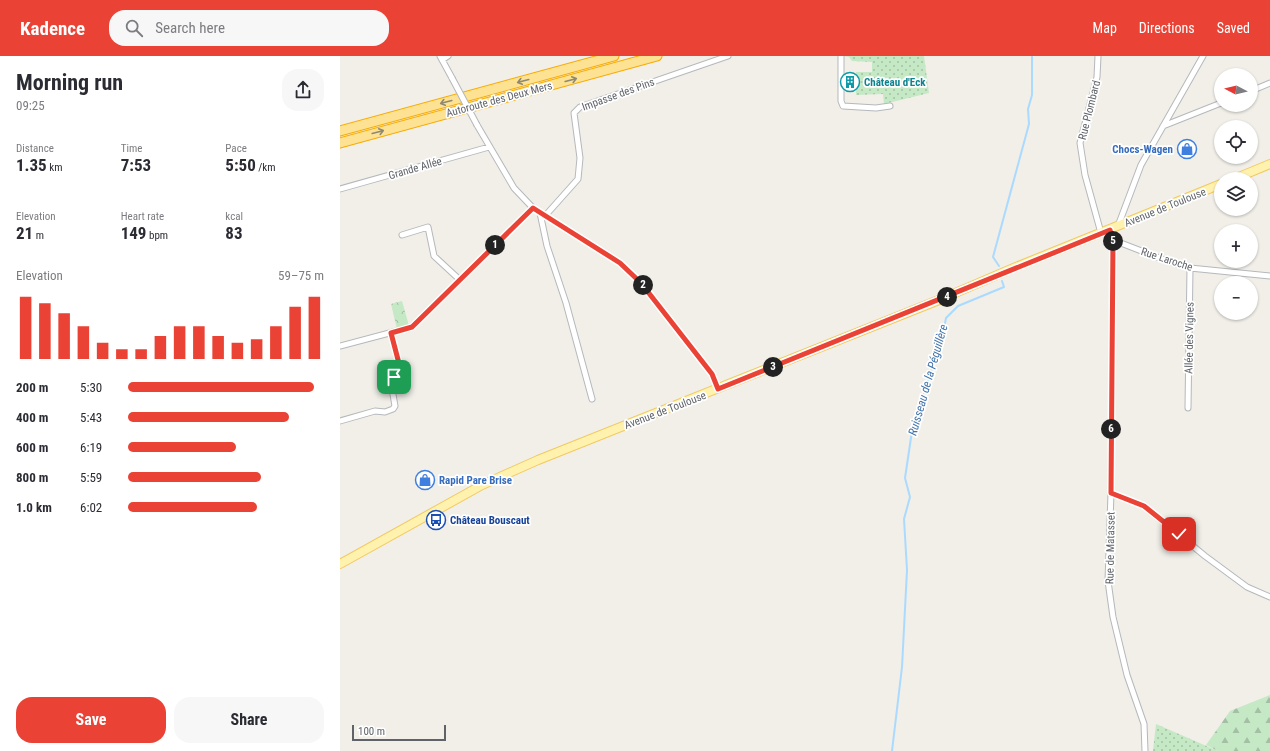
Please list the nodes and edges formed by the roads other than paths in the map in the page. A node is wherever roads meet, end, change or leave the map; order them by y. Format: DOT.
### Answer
graph roads {
  1 [pos="448,56"];
  2 [pos="614,56"];
  3 [pos="657,56"];
  4 [pos="728,56"];
  5 [pos="841,56"];
  6 [pos="1098,56"];
  7 [pos="1203,56"];
  8 [pos="441,58"];
  9 [pos="1270,83"];
  10 [pos="1258,88"];
  11 [pos="890,106"];
  12 [pos="1214,106"];
  13 [pos="1163,126"];
  14 [pos="340,131"];
  15 [pos="340,143"];
  16 [pos="489,147"];
  17 [pos="1270,164"];
  18 [pos="1251,172"];
  19 [pos="1214,187"];
  20 [pos="340,189"];
  21 [pos="533,208"];
  22 [pos="540,213"];
  23 [pos="545,216"];
  24 [pos="1114,228"];
  25 [pos="1101,233"];
  26 [pos="402,235"];
  27 [pos="1113,240"];
  28 [pos="1190,268"];
  29 [pos="1270,276"];
  30 [pos="460,280"];
  31 [pos="391,333"];
  32 [pos="340,346"];
  33 [pos="718,389"];
  34 [pos="592,399"];
  35 [pos="1188,408"];
  36 [pos="340,421"];
  37 [pos="1111,493"];
  38 [pos="341,561"];
  39 [pos="1270,598"];
  40 [pos="1145,751"];
  1 -- 8 [label="street"];
  2 -- 14 [label="highway, Autoroute des Deux Mers, one-way"];
  15 -- 3 [label="highway, Autoroute des Deux Mers, one-way"];
  4 -- 23 [label="street, Impasse des Pins"];
  5 -- 11 [label="street"];
  6 -- 25 [label="street, Rue Plombard"];
  7 -- 13 [label="street"];
  8 -- 16 [label="street, bridge"];
  9 -- 10 [label="street"];
  12 -- 13 [label="street"];
  13 -- 24 [label="street"];
  16 -- 20 [label="street, Grande Allée"];
  16 -- 21 [label="street"];
  17 -- 18 [label="main road"];
  19 -- 24 [label="main road, Avenue de Toulouse"];
  21 -- 22 [label="street"];
  21 -- 30 [label="street"];
  22 -- 23 [label="street"];
  22 -- 34 [label="street"];
  23 -- 33 [label="street"];
  24 -- 25 [label="main road, Avenue de Toulouse"];
  24 -- 27 [label="street, Rue de Matasset"];
  25 -- 33 [label="main road, Avenue de Toulouse"];
  26 -- 30 [label="street"];
  27 -- 28 [label="street, Rue Laroche"];
  27 -- 37 [label="street, Rue de Matasset"];
  28 -- 29 [label="street, Rue Laroche"];
  28 -- 35 [label="street, Allée des Vignes"];
  30 -- 31 [label="street"];
  31 -- 32 [label="street"];
  31 -- 36 [label="street"];
  33 -- 38 [label="main road, Avenue de Toulouse"];
  37 -- 39 [label="street"];
  37 -- 40 [label="street, Rue de Matasset"];
}
